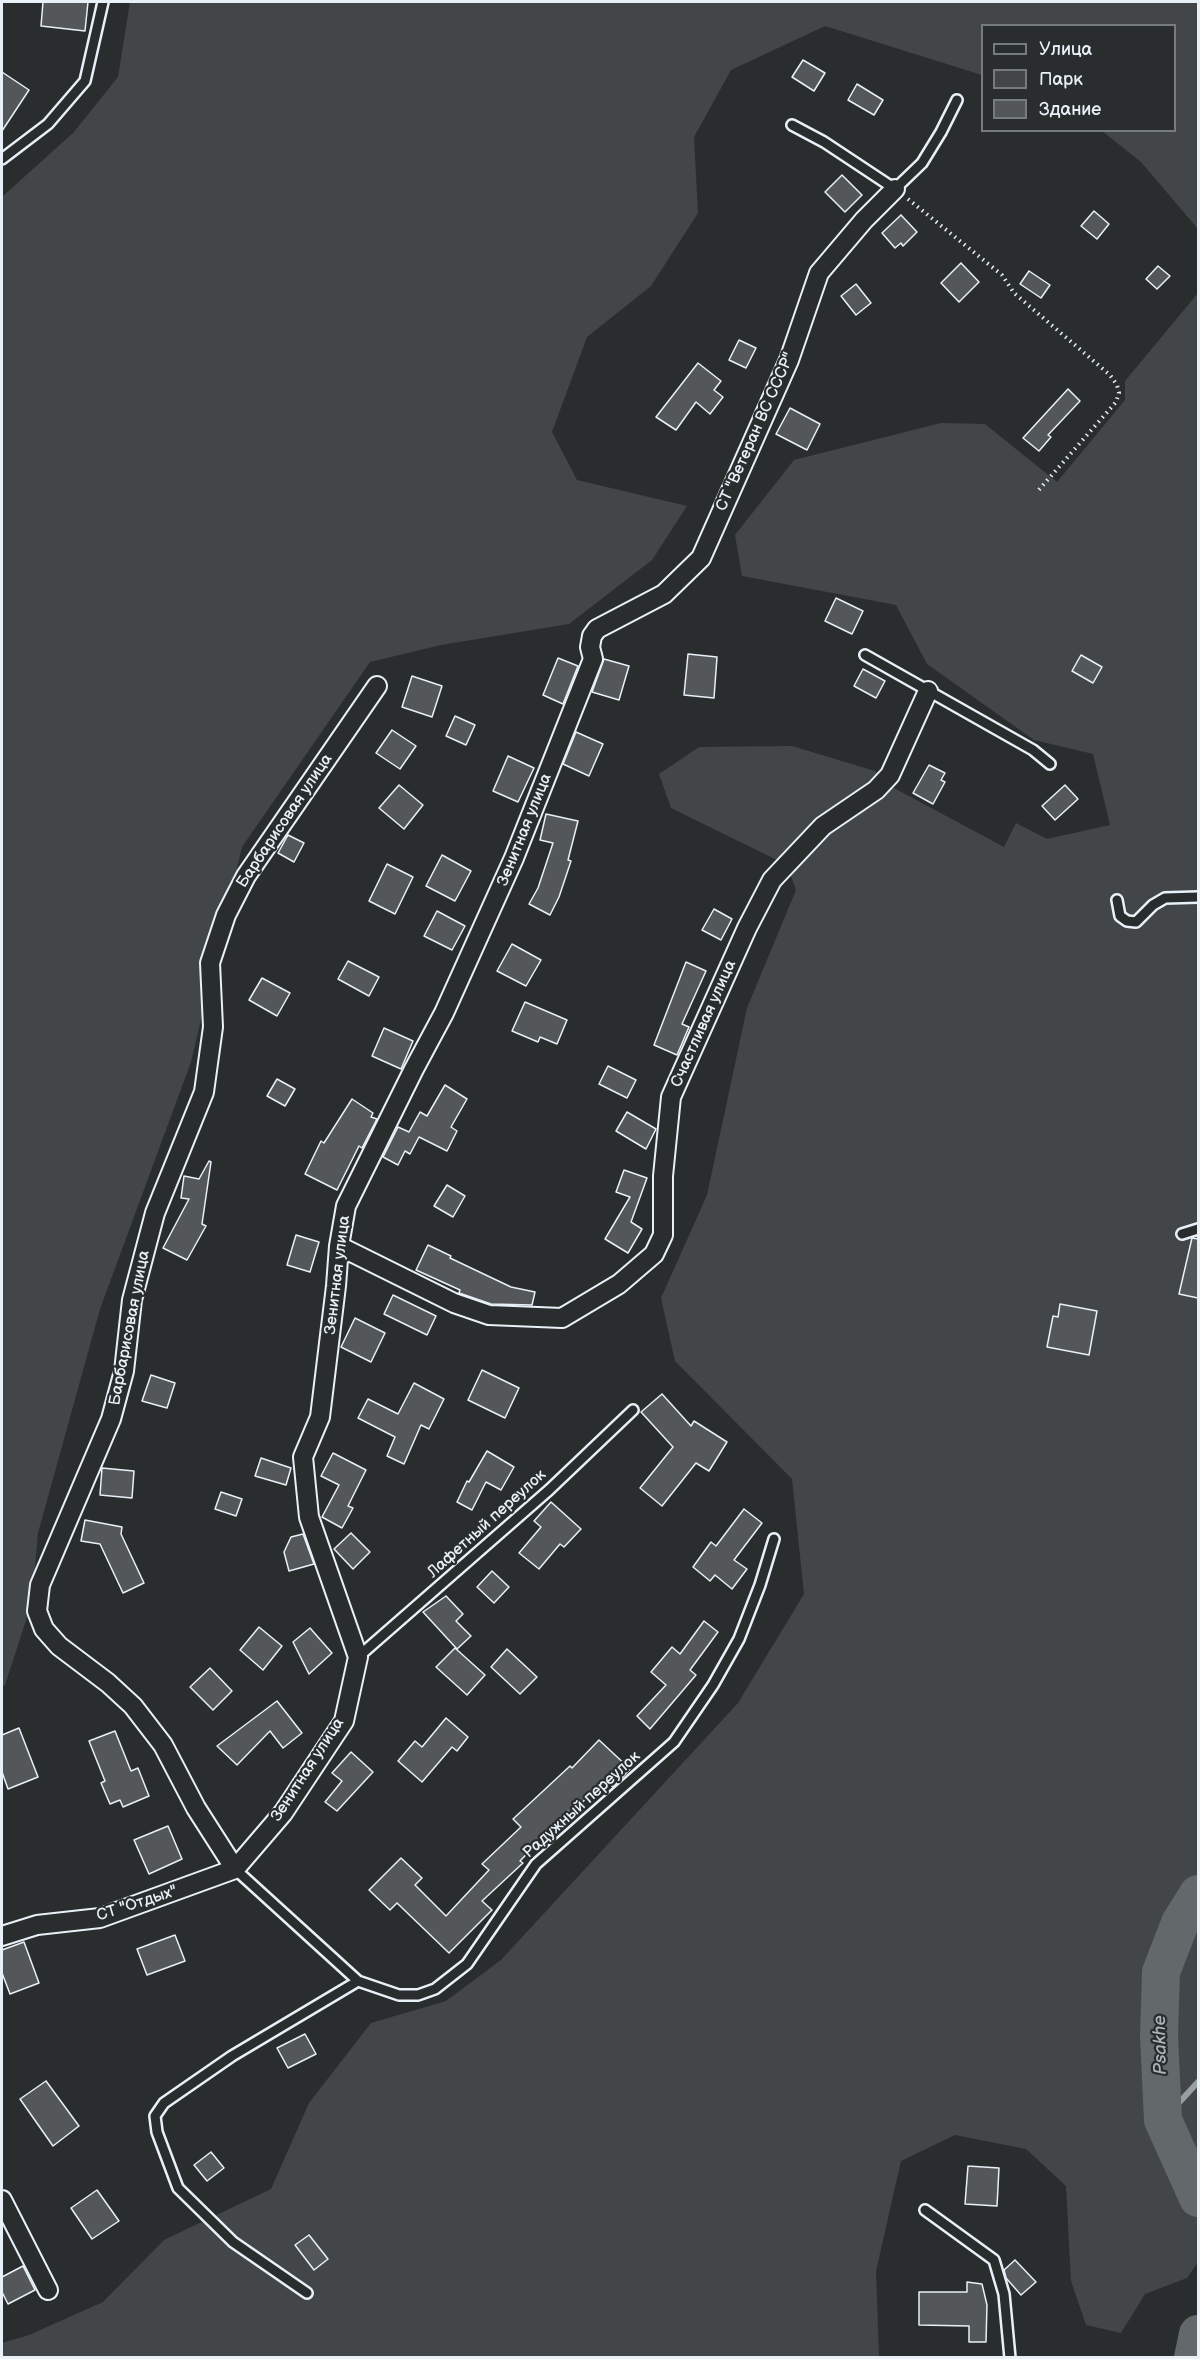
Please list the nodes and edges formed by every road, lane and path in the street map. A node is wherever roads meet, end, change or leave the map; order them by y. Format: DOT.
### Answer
graph roads {
  1 [pos="103,2"];
  2 [pos="957,100"];
  3 [pos="792,125"];
  4 [pos="2,159"];
  5 [pos="895,189"];
  6 [pos="1037,492"];
  7 [pos="590,647"];
  8 [pos="865,655"];
  9 [pos="377,686"];
  10 [pos="928,691"];
  11 [pos="1050,764"];
  12 [pos="1198,897"];
  13 [pos="1117,900"];
  14 [pos="1198,1229"];
  15 [pos="1182,1234"];
  16 [pos="339,1246"];
  17 [pos="633,1410"];
  18 [pos="774,1539"];
  19 [pos="358,1657"];
  20 [pos="235,1869"];
  21 [pos="2,1936"];
  22 [pos="358,1981"];
  23 [pos="2,2200"];
  24 [pos="925,2210"];
  25 [pos="48,2290"];
  26 [pos="307,2293"];
  27 [pos="1010,2358"];
  1 -- 4 [label="lane"];
  2 -- 5 [label="lane"];
  3 -- 5 [label="lane"];
  5 -- 6 [label="path"];
  5 -- 7 [label="street, СТ \"Ветеран ВС СССР\""];
  7 -- 16 [label="street, Зенитная улица"];
  8 -- 10 [label="lane"];
  9 -- 20 [label="street, Барбарисовая улица"];
  10 -- 11 [label="lane"];
  10 -- 16 [label="street, Счастливая улица"];
  12 -- 13 [label="lane"];
  14 -- 15 [label="lane"];
  16 -- 19 [label="street, Зенитная улица"];
  17 -- 19 [label="lane, Лафетный переулок"];
  18 -- 22 [label="lane, Радужный переулок"];
  19 -- 20 [label="street, Зенитная улица"];
  20 -- 21 [label="street, СТ \"Отдых\""];
  20 -- 22 [label="lane, Радужный переулок"];
  22 -- 26 [label="lane"];
  23 -- 25 [label="street"];
  24 -- 27 [label="lane"];
}
